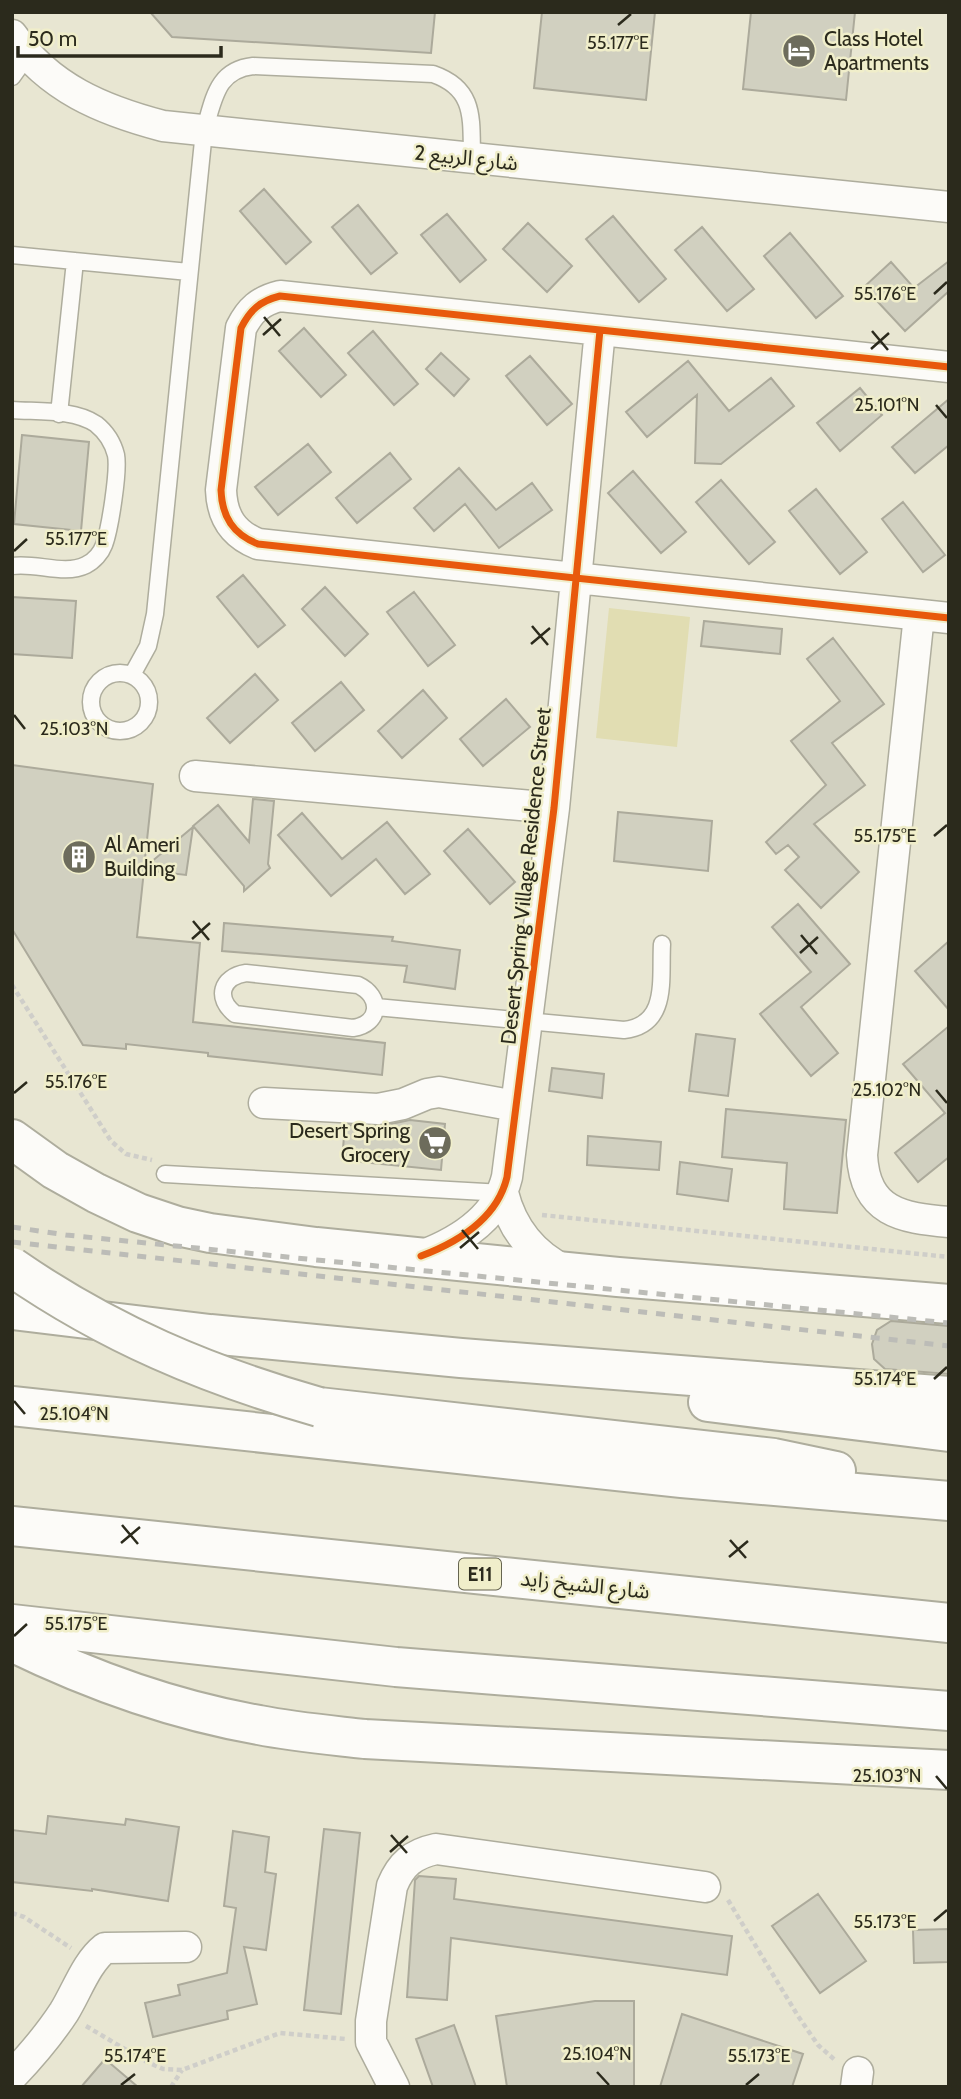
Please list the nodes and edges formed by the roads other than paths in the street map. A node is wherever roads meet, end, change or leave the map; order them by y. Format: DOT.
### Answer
graph roads {
  1 [pos="17,56"];
  2 [pos="204,131"];
  3 [pos="472,158"];
  4 [pos="949,207"];
  5 [pos="12,255"];
  6 [pos="75,261"];
  7 [pos="190,272"];
  8 [pos="600,330"];
  9 [pos="949,368"];
  10 [pos="12,410"];
  11 [pos="59,414"];
  12 [pos="12,566"];
  13 [pos="575,578"];
  14 [pos="919,615"];
  15 [pos="949,618"];
  16 [pos="132,675"];
  17 [pos="195,776"];
  18 [pos="554,808"];
  19 [pos="662,944"];
  20 [pos="376,1007"];
  21 [pos="528,1021"];
  22 [pos="264,1103"];
  23 [pos="516,1106"];
  24 [pos="12,1139"];
  25 [pos="165,1174"];
  26 [pos="505,1185"];
  27 [pos="949,1222"];
  28 [pos="421,1256"];
  29 [pos="12,1267"];
  30 [pos="567,1272"];
  31 [pos="949,1304"];
  32 [pos="12,1310"];
  33 [pos="461,1358"];
  34 [pos="949,1396"];
  35 [pos="12,1406"];
  36 [pos="949,1432"];
  37 [pos="911,1498"];
  38 [pos="949,1501"];
  39 [pos="12,1526"];
  40 [pos="949,1623"];
  41 [pos="12,1624"];
  42 [pos="12,1642"];
  43 [pos="949,1711"];
  44 [pos="949,1770"];
  45 [pos="705,1888"];
  46 [pos="186,1947"];
  47 [pos="12,2076"];
  48 [pos="394,2087"];
  1 -- 2 [label="street, شارع الربيع 2"];
  2 -- 3 [label="street, شارع الربيع 2"];
  2 -- 3 [label="lane"];
  2 -- 7 [label="lane"];
  3 -- 4 [label="street, شارع الربيع 2"];
  5 -- 6 [label="lane"];
  6 -- 7 [label="lane"];
  6 -- 11 [label="lane"];
  7 -- 16 [label="lane"];
  8 -- 9 [label="street"];
  8 -- 13 [label="street, Desert Spring Village Residence Street"];
  8 -- 13 [label="street"];
  10 -- 11 [label="lane"];
  11 -- 12 [label="lane"];
  13 -- 14 [label="street"];
  13 -- 18 [label="street, Desert Spring Village Residence Street"];
  14 -- 15 [label="street"];
  14 -- 27 [label="street"];
  17 -- 18 [label="street"];
  18 -- 21 [label="street, Desert Spring Village Residence Street"];
  19 -- 21 [label="lane"];
  20 -- 20 [label="lane"];
  20 -- 21 [label="lane"];
  21 -- 23 [label="street, Desert Spring Village Residence Street"];
  22 -- 23 [label="street"];
  23 -- 26 [label="street, Desert Spring Village Residence Street"];
  24 -- 28 [label="main road"];
  25 -- 26 [label="lane"];
  26 -- 28 [label="street"];
  26 -- 30 [label="street, Desert Spring Village Residence Street"];
  28 -- 30 [label="main road"];
  29 -- 37 [label="main road, bridge"];
  30 -- 31 [label="main road"];
  32 -- 33 [label="main road"];
  33 -- 34 [label="main road"];
  33 -- 36 [label="main road"];
  35 -- 37 [label="main road"];
  37 -- 38 [label="main road"];
  39 -- 40 [label="main road, شارع الشيخ زايد / E11"];
  41 -- 43 [label="main road"];
  42 -- 44 [label="main road"];
  45 -- 48 [label="street"];
  46 -- 47 [label="street"];
}
